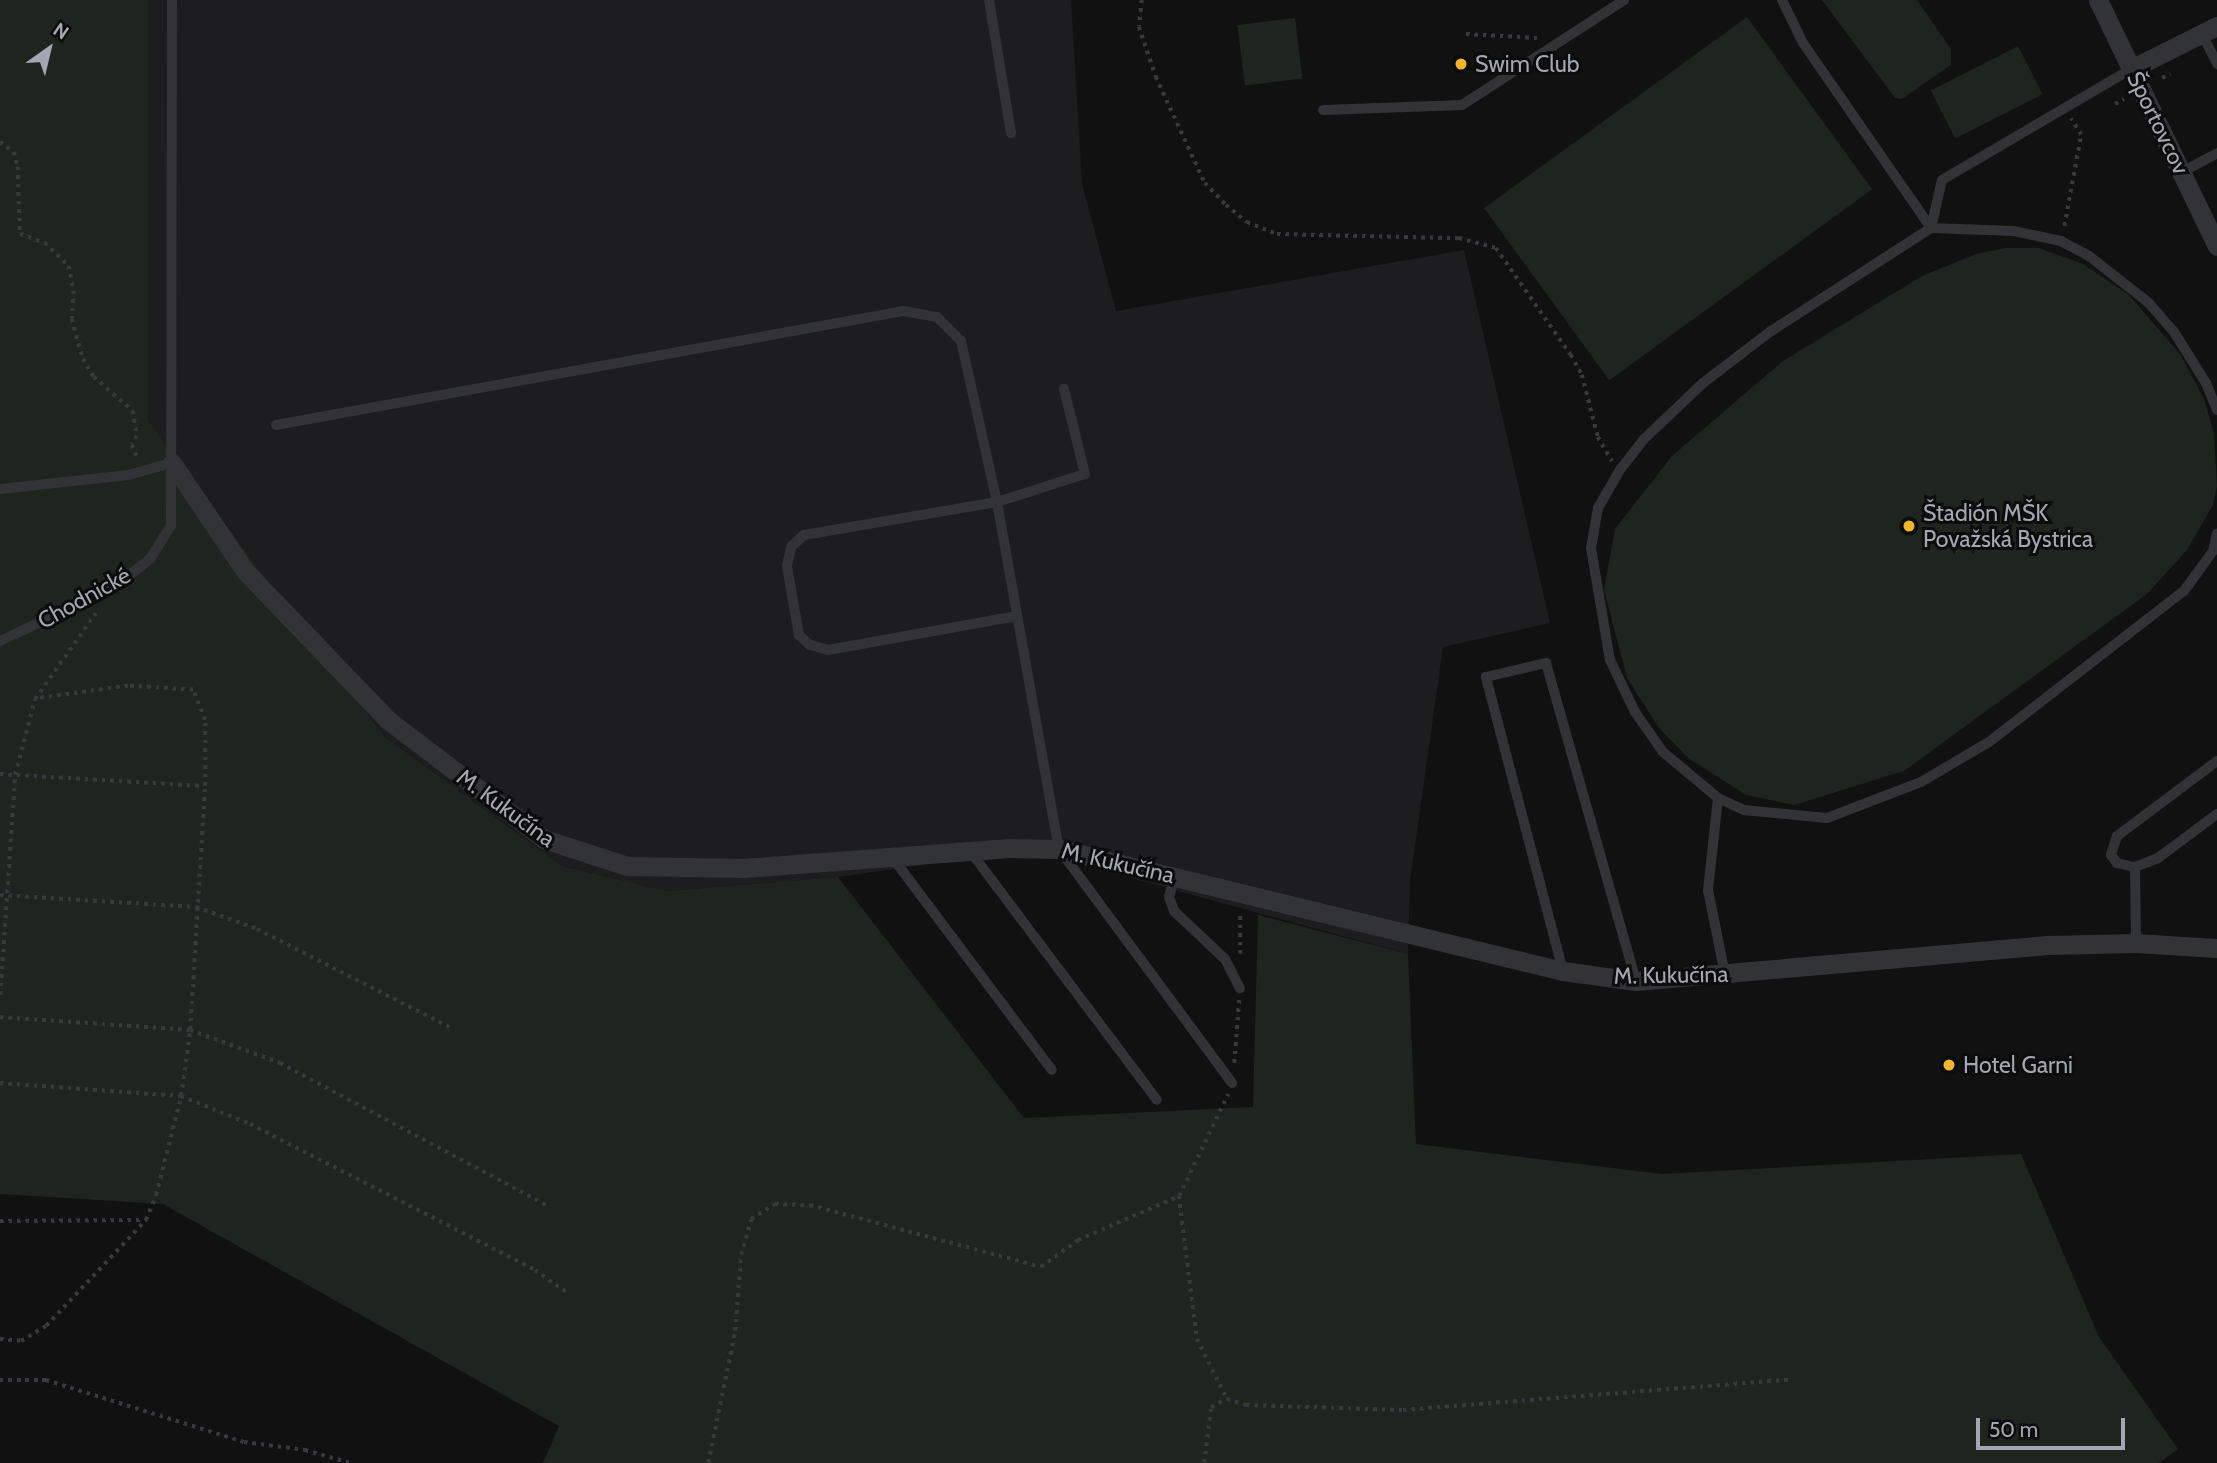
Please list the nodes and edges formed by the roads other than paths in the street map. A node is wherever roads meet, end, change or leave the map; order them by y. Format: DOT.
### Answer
graph roads {
  1 [pos="172,0"];
  2 [pos="989,0"];
  3 [pos="1624,0"];
  4 [pos="1782,0"];
  5 [pos="2098,0"];
  6 [pos="2209,30"];
  7 [pos="2217,64"];
  8 [pos="2132,69"];
  9 [pos="1323,110"];
  10 [pos="1011,133"];
  11 [pos="2217,153"];
  12 [pos="2182,172"];
  13 [pos="1931,228"];
  14 [pos="2217,246"];
  15 [pos="1064,389"];
  16 [pos="2217,410"];
  17 [pos="275,425"];
  18 [pos="163,466"];
  19 [pos="0,489"];
  20 [pos="997,502"];
  21 [pos="2217,533"];
  22 [pos="2213,551"];
  23 [pos="2217,561"];
  24 [pos="1017,616"];
  25 [pos="0,641"];
  26 [pos="2217,761"];
  27 [pos="1718,798"];
  28 [pos="2217,814"];
  29 [pos="1059,849"];
  30 [pos="970,851"];
  31 [pos="892,857"];
  32 [pos="2135,867"];
  33 [pos="1175,876"];
  34 [pos="2136,943"];
  35 [pos="2217,948"];
  36 [pos="1563,971"];
  37 [pos="1725,975"];
  38 [pos="1636,981"];
  39 [pos="1240,988"];
  40 [pos="1052,1070"];
  41 [pos="1233,1083"];
  42 [pos="1157,1100"];
  1 -- 18 [label="lane, Chodnické"];
  2 -- 10 [label="lane"];
  3 -- 9 [label="lane"];
  4 -- 13 [label="lane"];
  5 -- 8 [label="street, Športovcov"];
  6 -- 7 [label="lane"];
  6 -- 8 [label="street"];
  8 -- 12 [label="street, Športovcov"];
  8 -- 13 [label="lane"];
  11 -- 12 [label="lane"];
  12 -- 14 [label="street, Športovcov"];
  13 -- 16 [label="lane"];
  13 -- 27 [label="lane"];
  15 -- 20 [label="lane"];
  17 -- 20 [label="lane"];
  18 -- 19 [label="lane"];
  18 -- 25 [label="lane, Chodnické"];
  18 -- 31 [label="street, M. Kukučína"];
  20 -- 24 [label="lane"];
  20 -- 24 [label="lane"];
  21 -- 22 [label="lane"];
  22 -- 23 [label="lane"];
  22 -- 27 [label="lane"];
  24 -- 29 [label="lane"];
  26 -- 32 [label="lane"];
  27 -- 37 [label="lane"];
  28 -- 32 [label="lane"];
  29 -- 30 [label="street, M. Kukučína"];
  29 -- 33 [label="street, M. Kukučína"];
  29 -- 41 [label="lane"];
  30 -- 31 [label="street, M. Kukučína"];
  30 -- 42 [label="lane"];
  31 -- 40 [label="lane"];
  32 -- 34 [label="lane"];
  33 -- 36 [label="street, M. Kukučína"];
  33 -- 39 [label="lane"];
  34 -- 35 [label="street, M. Kukučína"];
  34 -- 37 [label="street, M. Kukučína"];
  36 -- 38 [label="street, M. Kukučína"];
  36 -- 38 [label="lane"];
  37 -- 38 [label="street, M. Kukučína"];
}
